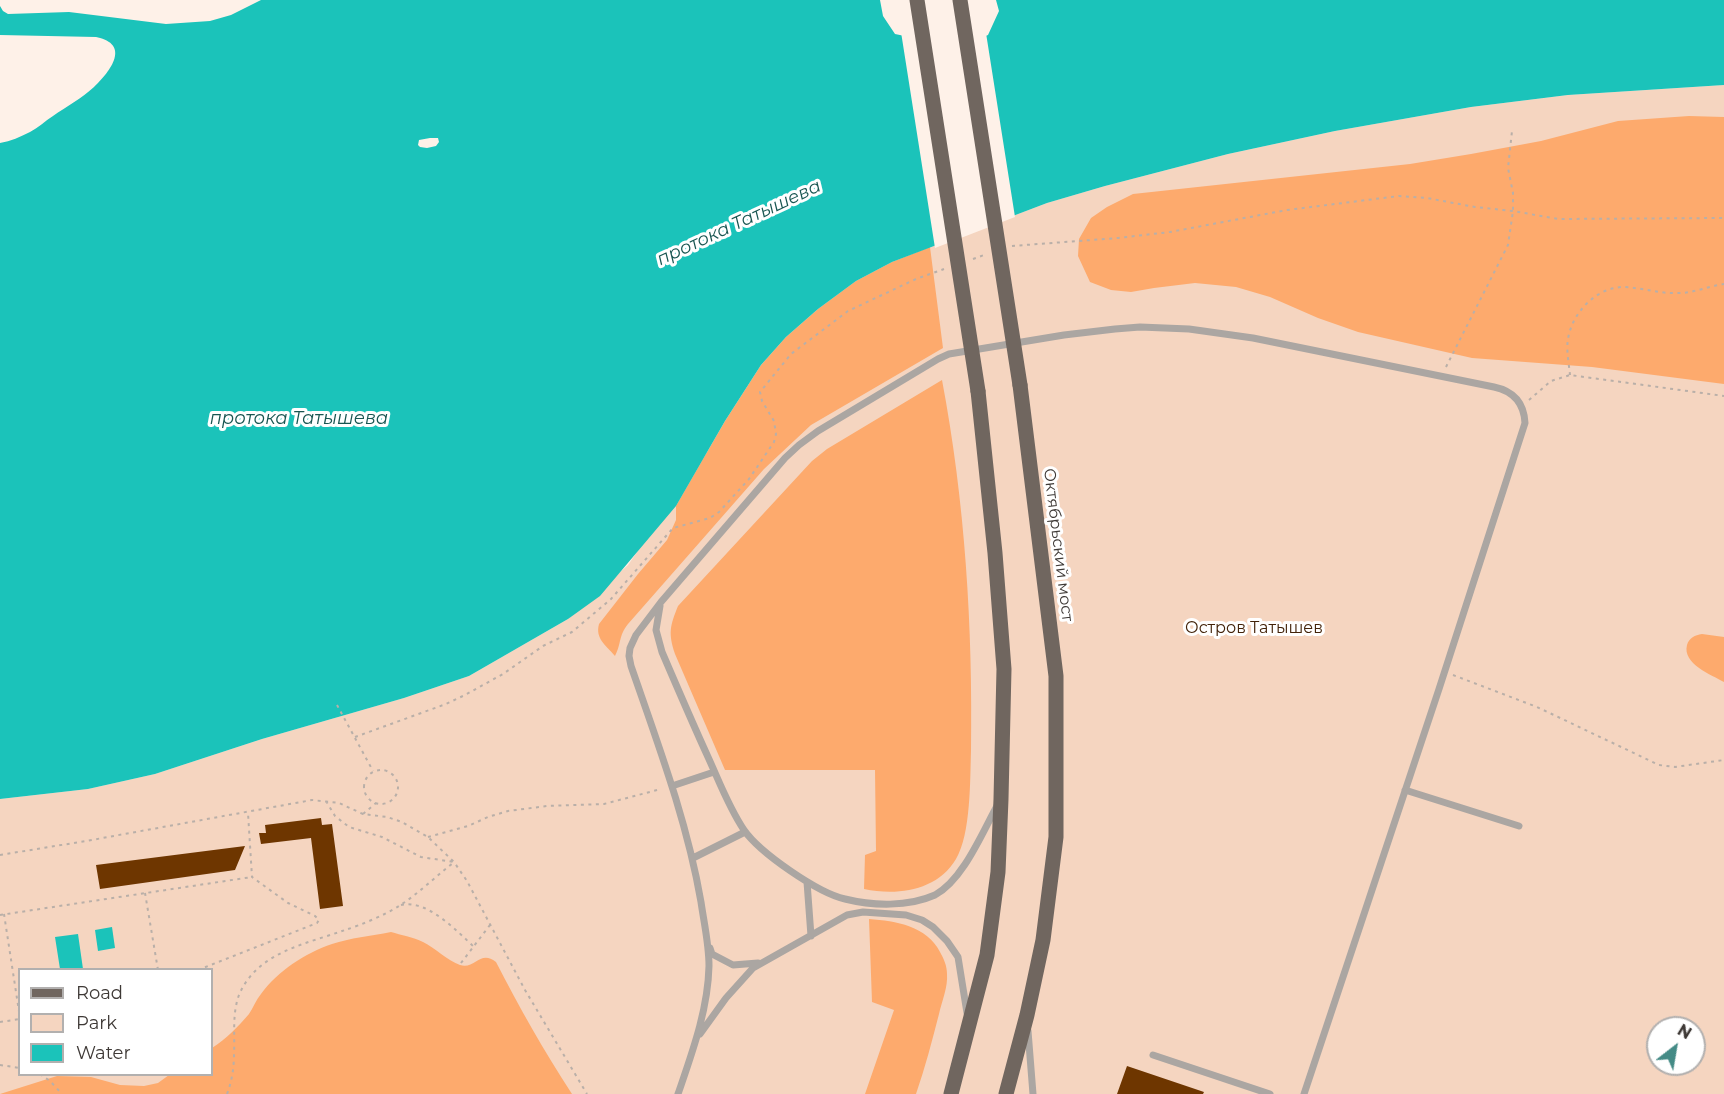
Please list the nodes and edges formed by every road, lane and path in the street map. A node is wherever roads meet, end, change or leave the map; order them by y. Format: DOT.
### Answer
graph roads {
  1 [pos="917,0"];
  2 [pos="960,0"];
  3 [pos="1512,131"];
  4 [pos="1513,211"];
  5 [pos="1724,218"];
  6 [pos="1724,284"];
  7 [pos="1442,375"];
  8 [pos="1570,375"];
  9 [pos="1724,396"];
  10 [pos="1522,407"];
  11 [pos="661,602"];
  12 [pos="1445,672"];
  13 [pos="337,705"];
  14 [pos="1724,760"];
  15 [pos="373,771"];
  16 [pos="714,772"];
  17 [pos="672,786"];
  18 [pos="1405,790"];
  19 [pos="1001,799"];
  20 [pos="326,800"];
  21 [pos="376,803"];
  22 [pos="248,812"];
  23 [pos="363,814"];
  24 [pos="1519,826"];
  25 [pos="745,832"];
  26 [pos="428,837"];
  27 [pos="0,855"];
  28 [pos="693,858"];
  29 [pos="454,862"];
  30 [pos="252,877"];
  31 [pos="807,882"];
  32 [pos="145,893"];
  33 [pos="399,906"];
  34 [pos="2,915"];
  35 [pos="490,925"];
  36 [pos="811,936"];
  37 [pos="708,943"];
  38 [pos="474,946"];
  39 [pos="461,963"];
  40 [pos="760,963"];
  41 [pos="158,968"];
  42 [pos="201,968"];
  43 [pos="18,1007"];
  44 [pos="1027,1015"];
  45 [pos="18,1018"];
  46 [pos="0,1022"];
  47 [pos="969,1028"];
  48 [pos="697,1038"];
  49 [pos="1153,1055"];
  50 [pos="0,1065"];
  51 [pos="18,1068"];
  52 [pos="42,1076"];
  53 [pos="1258,1092"];
  54 [pos="62,1094"];
  55 [pos="228,1094"];
  56 [pos="587,1094"];
  57 [pos="678,1094"];
  58 [pos="951,1094"];
  59 [pos="1006,1094"];
  60 [pos="1033,1094"];
  61 [pos="1270,1094"];
  62 [pos="1304,1094"];
  1 -- 19 [label="main road, bridge"];
  2 -- 44 [label="main road, Октябрьский мост, bridge"];
  3 -- 4 [label="path"];
  4 -- 5 [label="path"];
  4 -- 7 [label="path"];
  6 -- 8 [label="path"];
  7 -- 10 [label="lane"];
  7 -- 11 [label="lane"];
  8 -- 9 [label="path"];
  8 -- 10 [label="path"];
  10 -- 12 [label="lane"];
  11 -- 16 [label="lane"];
  11 -- 17 [label="lane"];
  12 -- 14 [label="path"];
  12 -- 18 [label="lane"];
  13 -- 15 [label="path"];
  15 -- 21 [label="path"];
  15 -- 21 [label="path"];
  16 -- 17 [label="lane"];
  16 -- 25 [label="lane"];
  17 -- 26 [label="path"];
  17 -- 28 [label="lane"];
  18 -- 24 [label="lane"];
  18 -- 62 [label="lane"];
  19 -- 31 [label="lane"];
  19 -- 47 [label="main road"];
  20 -- 22 [label="path"];
  20 -- 23 [label="path"];
  20 -- 29 [label="path"];
  21 -- 23 [label="path"];
  22 -- 27 [label="path"];
  22 -- 30 [label="path"];
  23 -- 26 [label="path"];
  25 -- 28 [label="lane"];
  25 -- 31 [label="lane"];
  26 -- 29 [label="path"];
  28 -- 37 [label="lane"];
  29 -- 33 [label="path"];
  29 -- 35 [label="path"];
  30 -- 32 [label="path"];
  30 -- 42 [label="path"];
  31 -- 36 [label="lane"];
  32 -- 34 [label="path"];
  32 -- 41 [label="path"];
  33 -- 38 [label="path"];
  33 -- 55 [label="path"];
  34 -- 43 [label="path"];
  35 -- 38 [label="path"];
  35 -- 56 [label="path"];
  36 -- 40 [label="lane"];
  36 -- 47 [label="lane"];
  37 -- 40 [label="lane"];
  37 -- 48 [label="lane"];
  38 -- 39 [label="path"];
  40 -- 48 [label="lane"];
  44 -- 59 [label="main road, Октябрьский мост"];
  44 -- 60 [label="lane"];
  45 -- 46 [label="path"];
  47 -- 58 [label="main road"];
  48 -- 57 [label="lane"];
  49 -- 53 [label="lane"];
  50 -- 51 [label="path"];
  52 -- 54 [label="path"];
  53 -- 61 [label="lane"];
}
